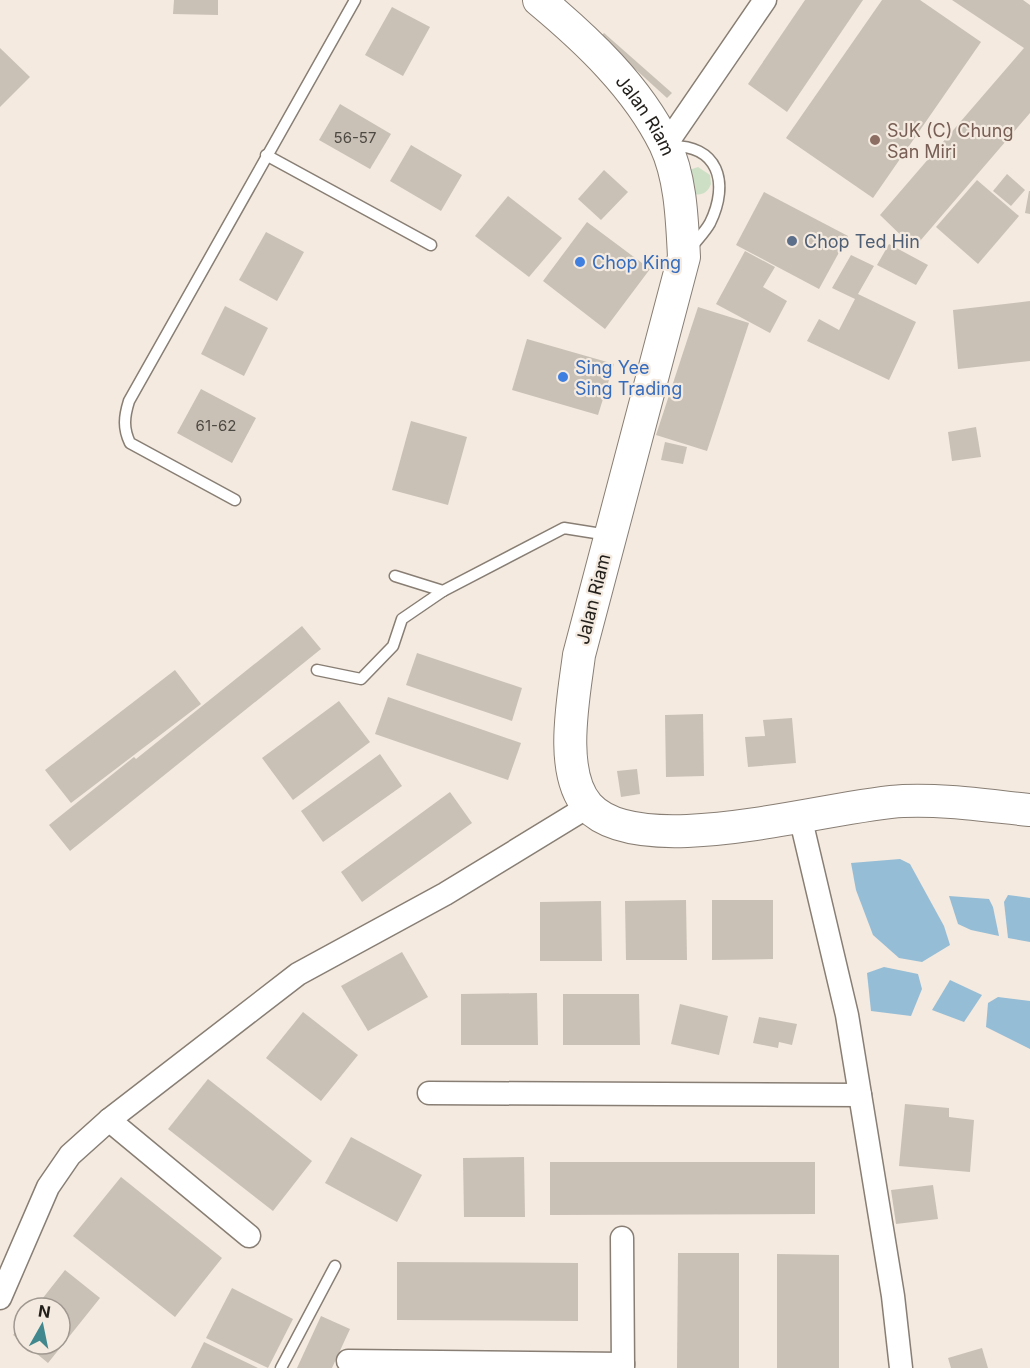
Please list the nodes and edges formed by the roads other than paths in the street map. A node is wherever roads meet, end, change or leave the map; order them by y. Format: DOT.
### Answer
graph roads {
  1 [pos="355,0"];
  2 [pos="538,0"];
  3 [pos="765,0"];
  4 [pos="665,146"];
  5 [pos="266,155"];
  6 [pos="430,245"];
  7 [pos="684,257"];
  8 [pos="235,500"];
  9 [pos="609,536"];
  10 [pos="395,576"];
  11 [pos="443,591"];
  12 [pos="317,670"];
  13 [pos="589,806"];
  14 [pos="1030,810"];
  15 [pos="800,816"];
  16 [pos="429,1093"];
  17 [pos="860,1095"];
  18 [pos="109,1120"];
  19 [pos="249,1236"];
  20 [pos="622,1238"];
  21 [pos="335,1266"];
  22 [pos="0,1298"];
  23 [pos="348,1361"];
  24 [pos="623,1366"];
  25 [pos="281,1368"];
  26 [pos="901,1368"];
  1 -- 5 [label="lane"];
  2 -- 4 [label="street, Jalan Riam"];
  3 -- 4 [label="street"];
  4 -- 7 [label="street, Jalan Riam"];
  4 -- 7 [label="lane"];
  5 -- 6 [label="lane"];
  5 -- 8 [label="lane"];
  7 -- 9 [label="street, Jalan Riam"];
  9 -- 11 [label="lane"];
  9 -- 13 [label="street, Jalan Riam"];
  10 -- 11 [label="lane"];
  11 -- 12 [label="lane"];
  13 -- 15 [label="street"];
  13 -- 18 [label="street"];
  14 -- 15 [label="street"];
  15 -- 17 [label="street"];
  16 -- 17 [label="street"];
  17 -- 26 [label="street"];
  18 -- 19 [label="street"];
  18 -- 22 [label="street"];
  20 -- 24 [label="street"];
  21 -- 25 [label="lane"];
  23 -- 24 [label="street"];
}
